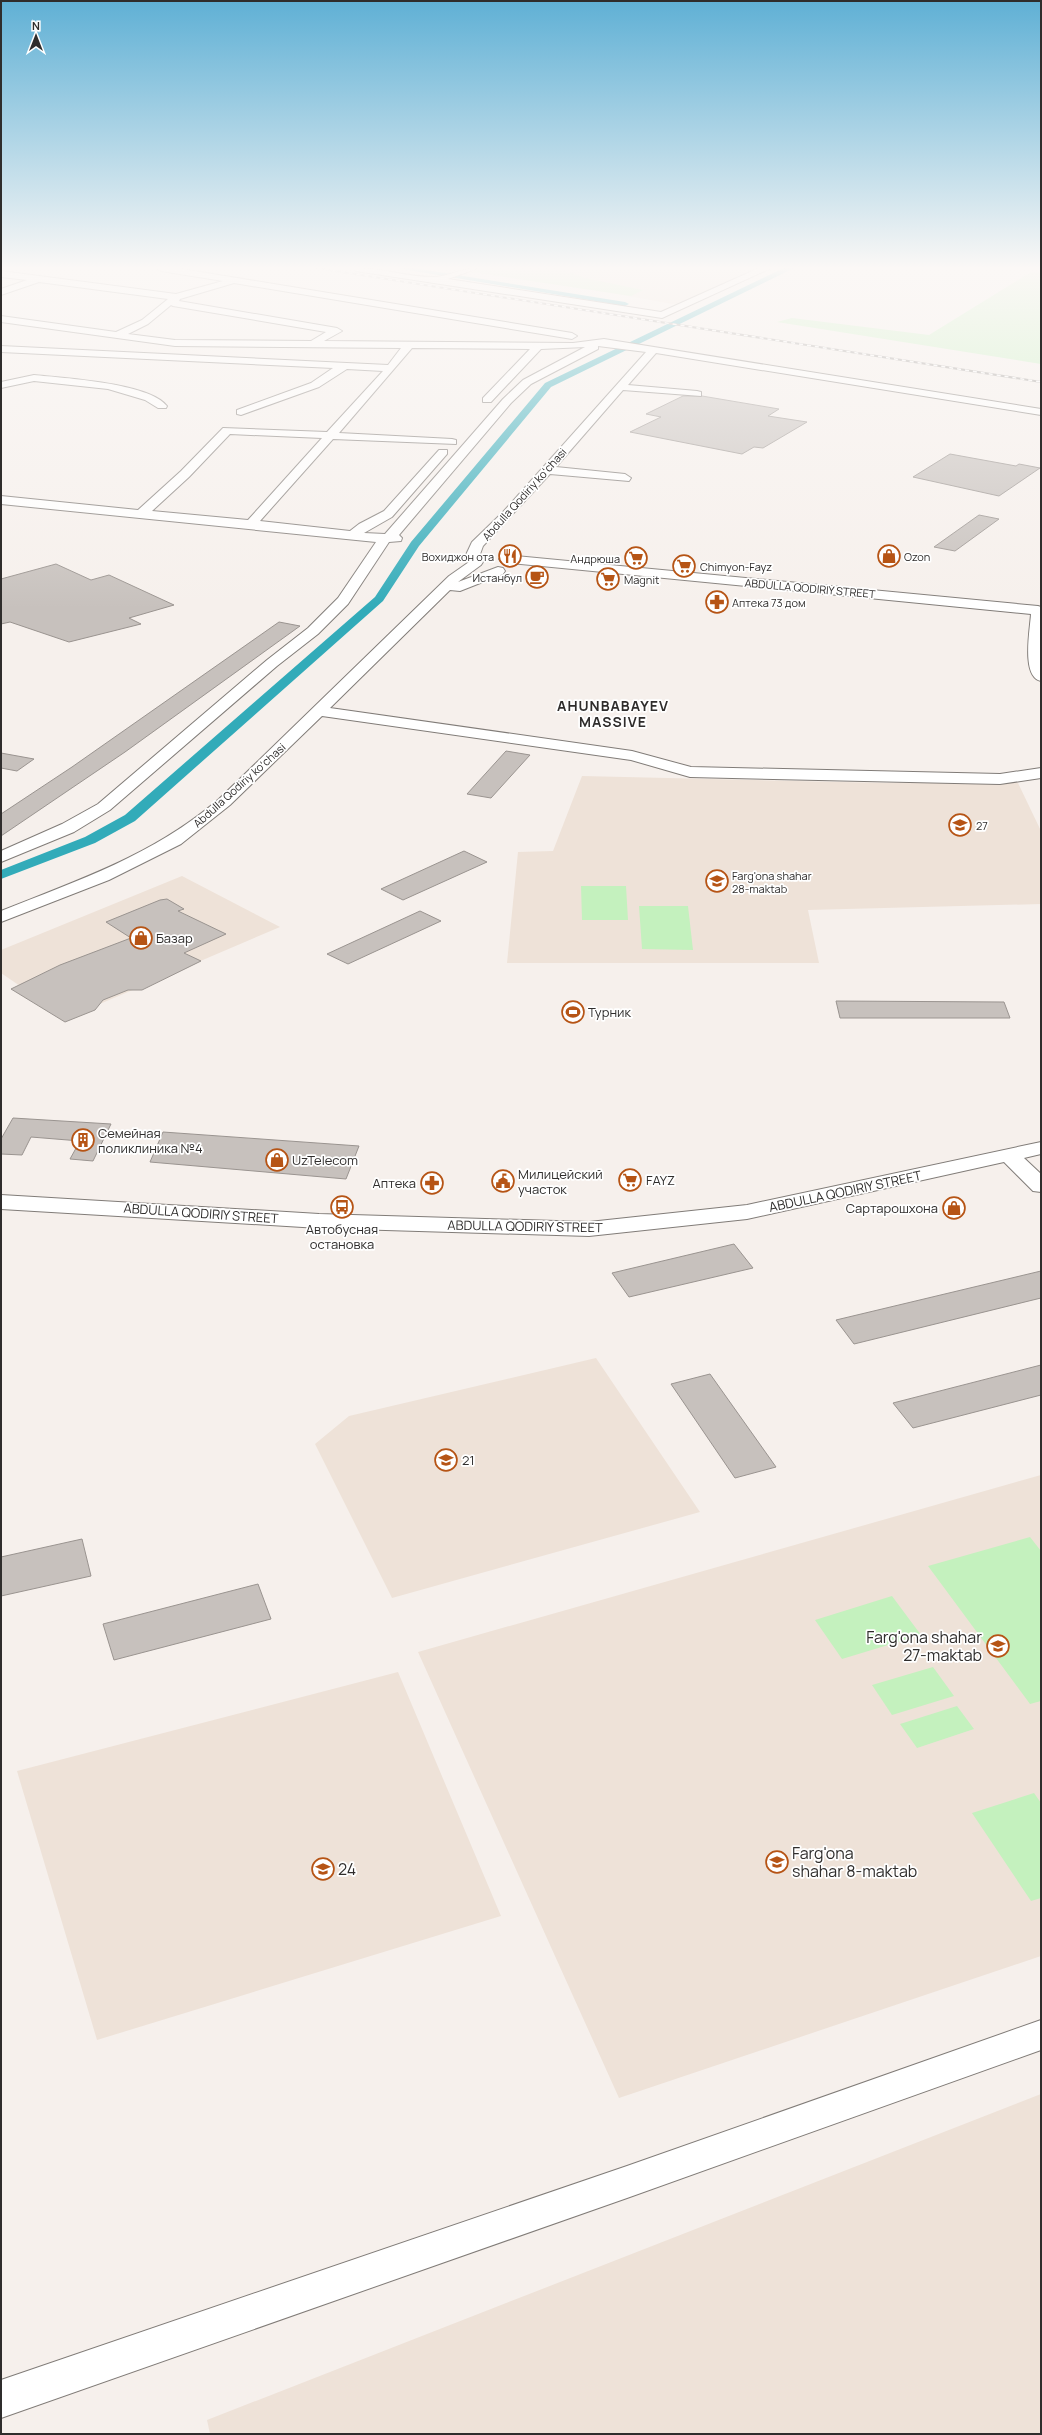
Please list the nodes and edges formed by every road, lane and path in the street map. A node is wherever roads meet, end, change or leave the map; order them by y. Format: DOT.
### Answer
graph roads {
  1 [pos="17,382"];
  2 [pos="68,382"];
  3 [pos="320,382"];
  4 [pos="379,382"];
  5 [pos="505,382"];
  6 [pos="528,382"];
  7 [pos="625,382"];
  8 [pos="851,382"];
  9 [pos="1,385"];
  10 [pos="620,387"];
  11 [pos="697,394"];
  12 [pos="479,410"];
  13 [pos="148,412"];
  14 [pos="241,412"];
  15 [pos="1041,412"];
  16 [pos="461,431"];
  17 [pos="331,435"];
  18 [pos="452,442"];
  19 [pos="547,470"];
  20 [pos="625,478"];
  21 [pos="1,500"];
  22 [pos="142,513"];
  23 [pos="251,524"];
  24 [pos="354,535"];
  25 [pos="390,539"];
  26 [pos="490,559"];
  27 [pos="580,566"];
  28 [pos="498,571"];
  29 [pos="438,596"];
  30 [pos="1040,611"];
  31 [pos="1041,677"];
  32 [pos="319,711"];
  33 [pos="1041,774"];
  34 [pos="1,857"];
  35 [pos="1,917"];
  36 [pos="1041,1148"];
  37 [pos="1008,1155"];
  38 [pos="1041,1186"];
  39 [pos="1,1202"];
  40 [pos="1041,2035"];
  41 [pos="1,2399"];
  1 -- 9 [label="street"];
  2 -- 13 [label="street"];
  3 -- 14 [label="street"];
  4 -- 17 [label="street"];
  5 -- 12 [label="street"];
  6 -- 25 [label="street"];
  7 -- 10 [label="street, Abdulla Qodiriy koʻchasi"];
  8 -- 15 [label="street"];
  10 -- 11 [label="street"];
  10 -- 19 [label="street, Abdulla Qodiriy koʻchasi"];
  16 -- 18 [label="street"];
  17 -- 18 [label="street"];
  17 -- 22 [label="street"];
  17 -- 23 [label="street"];
  18 -- 24 [label="street"];
  19 -- 20 [label="street"];
  19 -- 26 [label="street, Abdulla Qodiriy koʻchasi"];
  21 -- 22 [label="street"];
  22 -- 23 [label="street"];
  23 -- 24 [label="street"];
  24 -- 25 [label="street"];
  25 -- 34 [label="street"];
  26 -- 27 [label="street, Abdulla Qodiriy koʻchasi"];
  26 -- 28 [label="street, Abdulla Qodiriy koʻchasi"];
  26 -- 28 [label="street, Abdulla Qodiriy koʻchasi"];
  26 -- 29 [label="street, Abdulla Qodiriy koʻchasi"];
  27 -- 30 [label="street, ABDULLA QODIRIY STREET"];
  28 -- 29 [label="street, Abdulla Qodiriy koʻchasi"];
  29 -- 32 [label="street, Abdulla Qodiriy koʻchasi"];
  30 -- 31 [label="street"];
  32 -- 33 [label="street"];
  32 -- 35 [label="street, Abdulla Qodiriy koʻchasi"];
  36 -- 37 [label="street, ABDULLA QODIRIY STREET"];
  37 -- 38 [label="street"];
  37 -- 39 [label="street, ABDULLA QODIRIY STREET"];
  40 -- 41 [label="street"];
}
